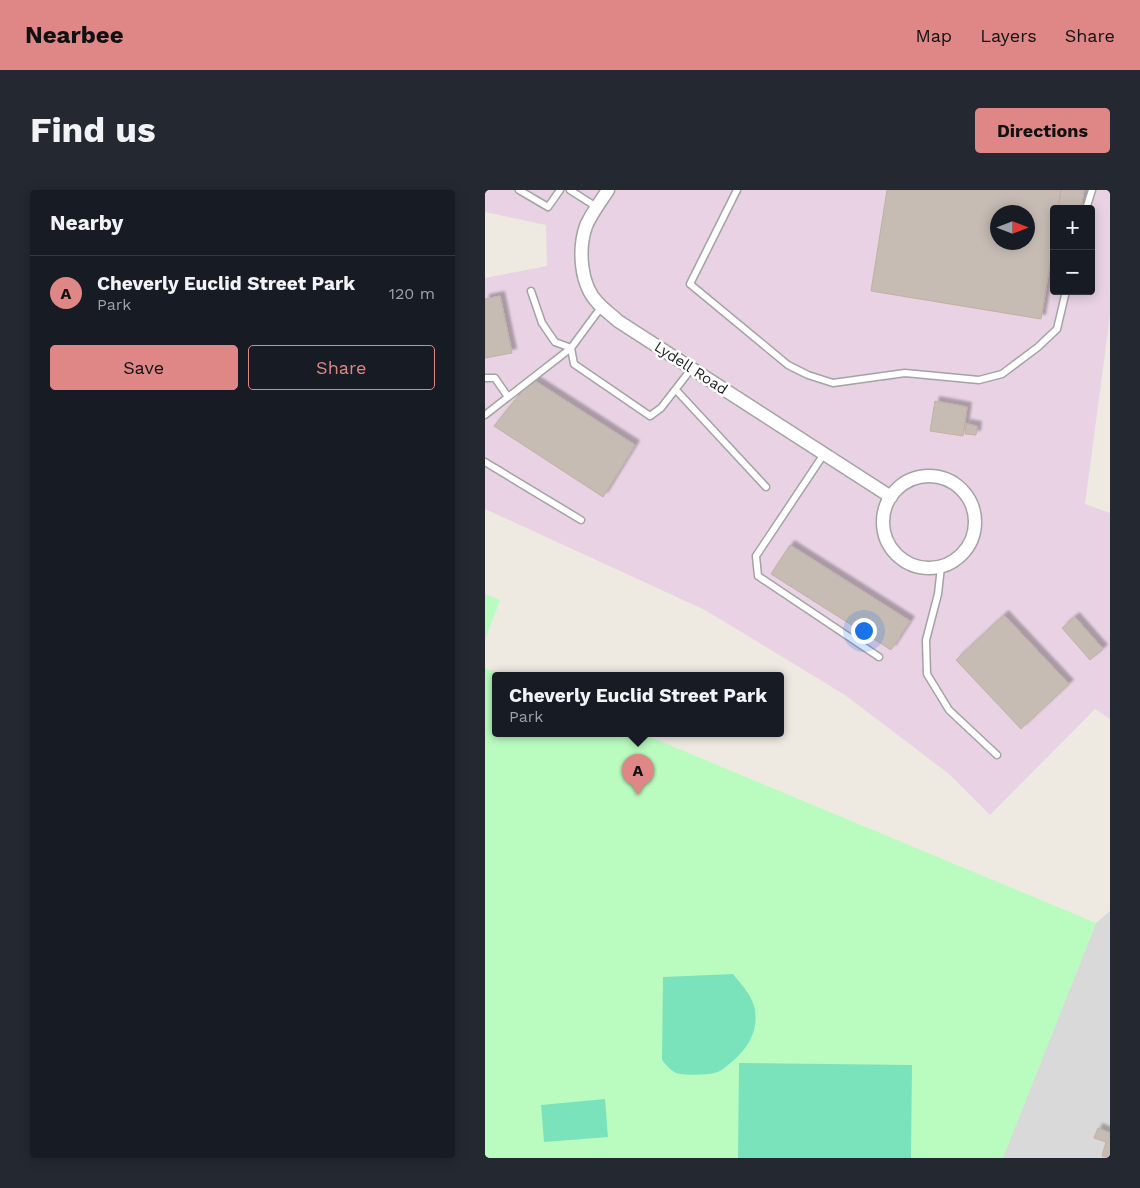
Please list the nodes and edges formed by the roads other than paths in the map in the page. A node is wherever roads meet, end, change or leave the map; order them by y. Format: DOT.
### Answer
graph roads {
  1 [pos="519,190"];
  2 [pos="560,190"];
  3 [pos="570,190"];
  4 [pos="608,190"];
  5 [pos="737,190"];
  6 [pos="1092,190"];
  7 [pos="1087,205"];
  8 [pos="597,208"];
  9 [pos="531,291"];
  10 [pos="1065,295"];
  11 [pos="602,306"];
  12 [pos="571,348"];
  13 [pos="692,368"];
  14 [pos="485,378"];
  15 [pos="676,390"];
  16 [pos="508,397"];
  17 [pos="485,415"];
  18 [pos="824,454"];
  19 [pos="485,462"];
  20 [pos="766,487"];
  21 [pos="891,497"];
  22 [pos="581,520"];
  23 [pos="941,567"];
  24 [pos="879,657"];
  25 [pos="997,755"];
  1 -- 2 [label="lane"];
  3 -- 8 [label="lane"];
  4 -- 8 [label="street, Lydell Road"];
  5 -- 10 [label="lane"];
  6 -- 7 [label="lane"];
  8 -- 11 [label="street, Lydell Road"];
  9 -- 12 [label="lane"];
  11 -- 12 [label="lane"];
  11 -- 13 [label="street, Lydell Road"];
  12 -- 15 [label="lane"];
  12 -- 16 [label="lane"];
  13 -- 15 [label="lane"];
  13 -- 18 [label="street, Lydell Road"];
  14 -- 16 [label="lane"];
  15 -- 20 [label="lane"];
  16 -- 17 [label="lane"];
  18 -- 21 [label="street, Lydell Road"];
  18 -- 24 [label="lane"];
  19 -- 22 [label="lane"];
  21 -- 23 [label="street"];
  21 -- 23 [label="street"];
  23 -- 25 [label="lane"];
}
